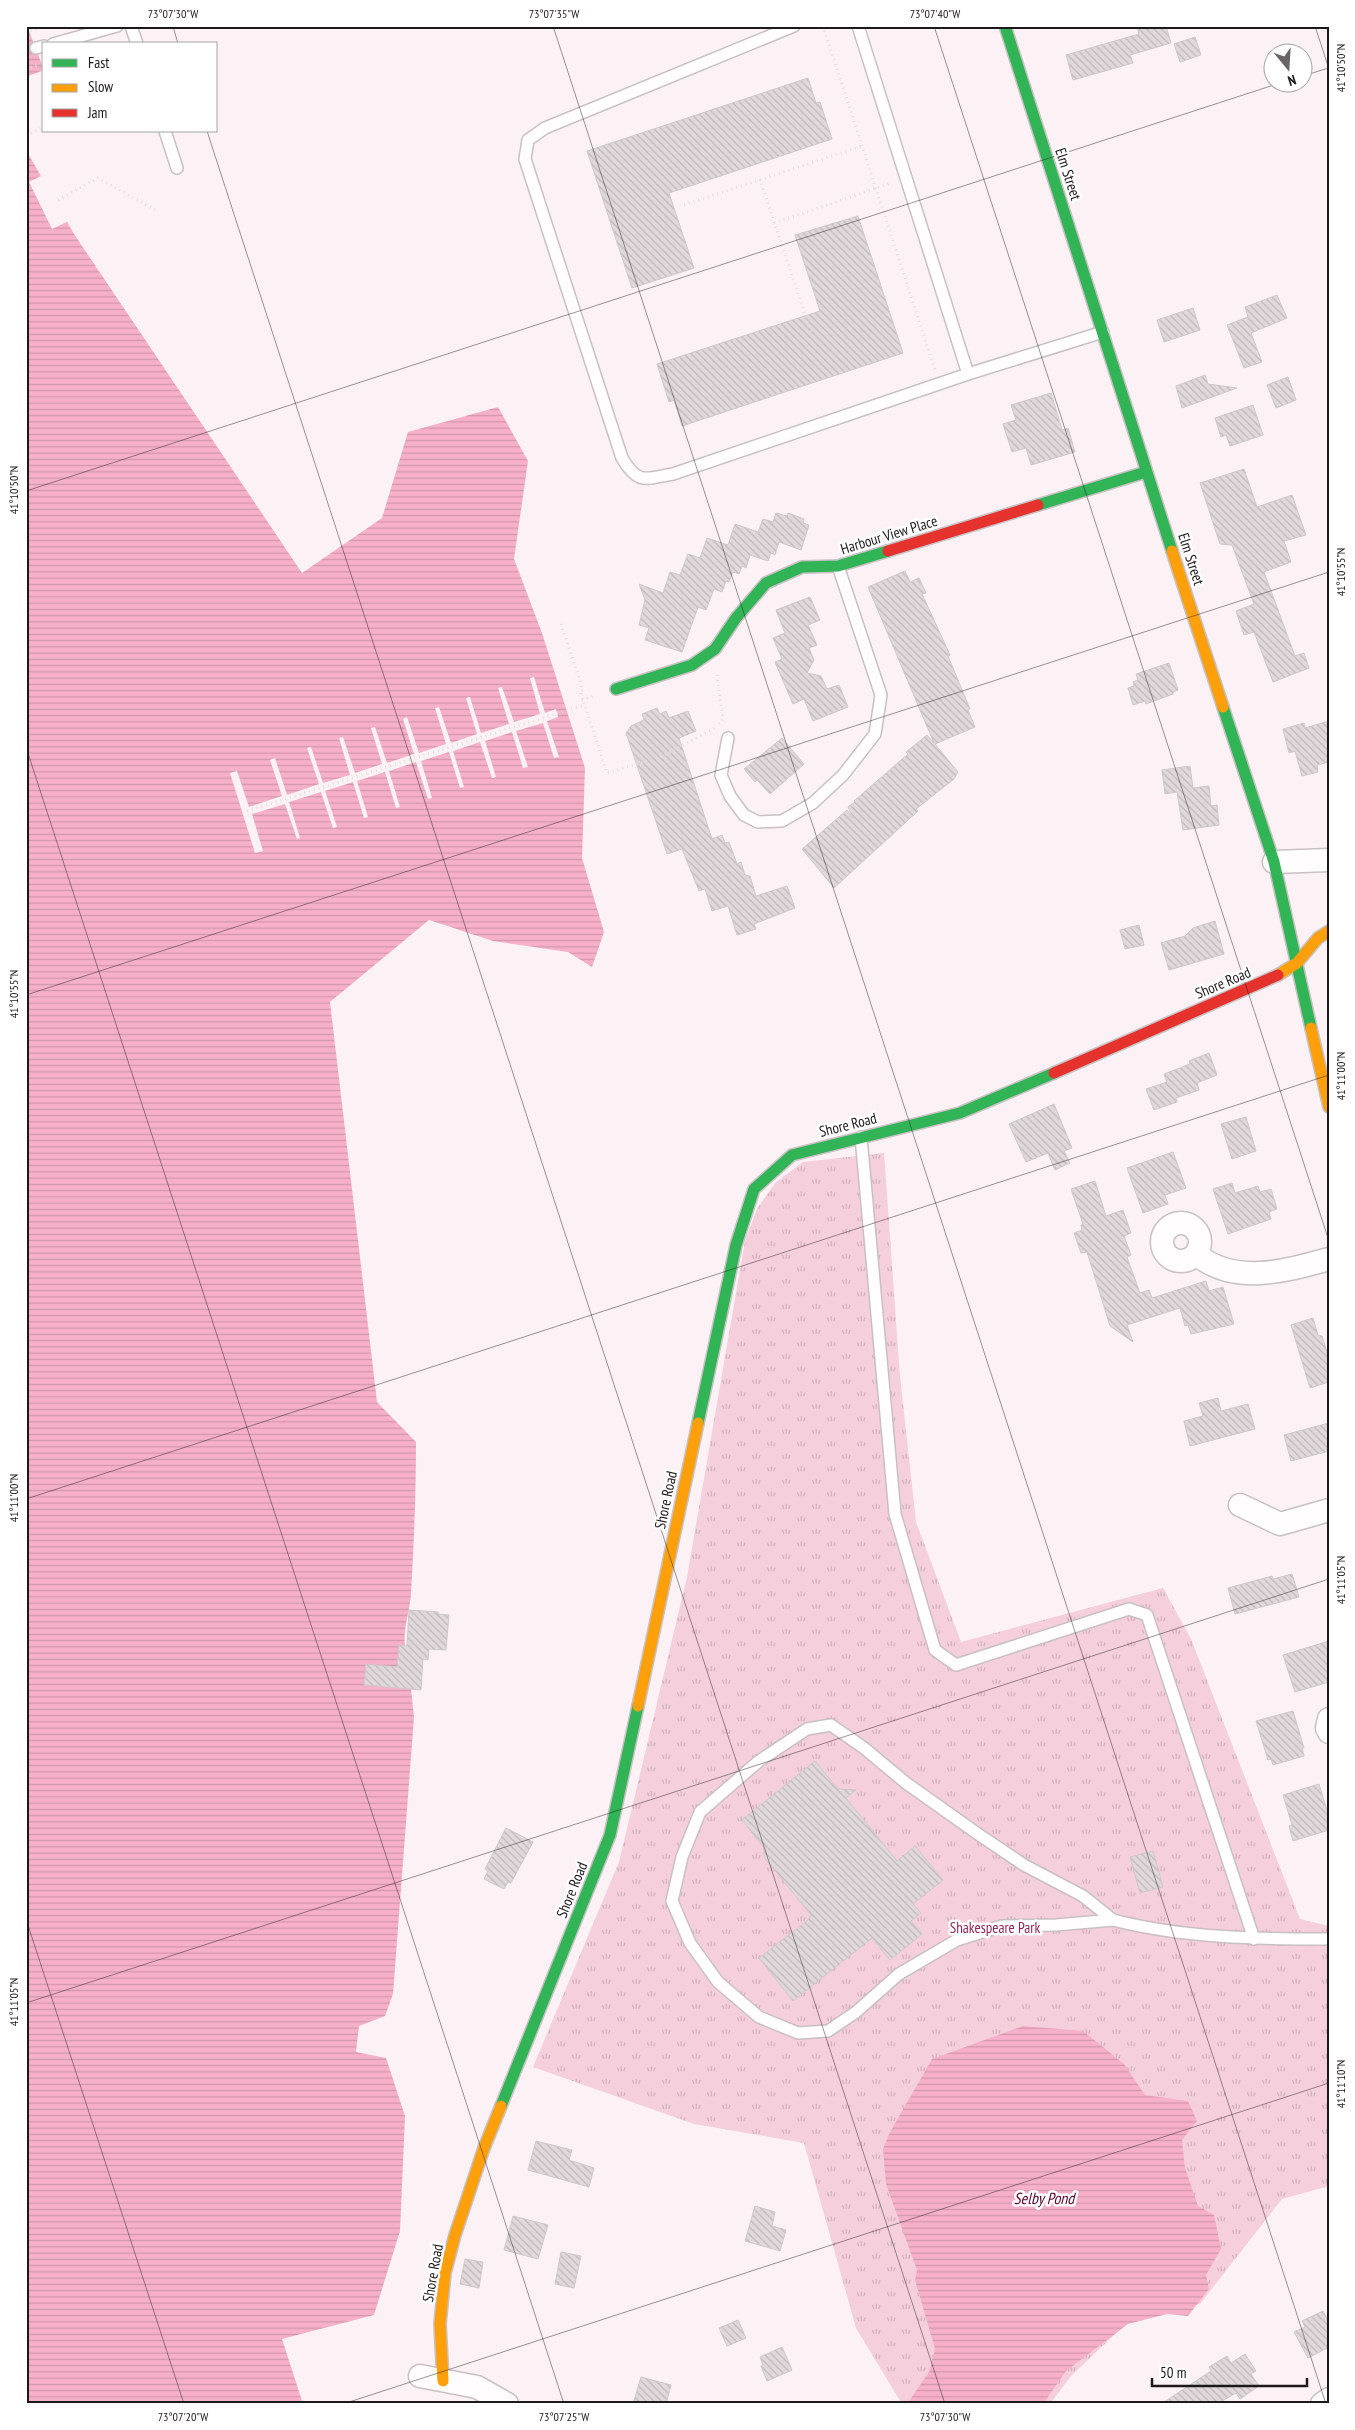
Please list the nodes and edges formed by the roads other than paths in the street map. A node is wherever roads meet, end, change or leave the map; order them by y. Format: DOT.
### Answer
graph roads {
  1 [pos="117,26"];
  2 [pos="131,26"];
  3 [pos="794,26"];
  4 [pos="858,26"];
  5 [pos="1005,26"];
  6 [pos="764,31"];
  7 [pos="60,42"];
  8 [pos="135,42"];
  9 [pos="165,132"];
  10 [pos="177,168"];
  11 [pos="1103,332"];
  12 [pos="968,374"];
  13 [pos="1146,472"];
  14 [pos="838,566"];
  15 [pos="616,690"];
  16 [pos="728,738"];
  17 [pos="1329,860"];
  18 [pos="1274,862"];
  19 [pos="1329,931"];
  20 [pos="1297,963"];
  21 [pos="1329,1107"];
  22 [pos="861,1137"];
  23 [pos="1196,1254"];
  24 [pos="1329,1259"];
  25 [pos="1240,1505"];
  26 [pos="1329,1510"];
  27 [pos="1329,1719"];
  28 [pos="1329,1732"];
  29 [pos="1113,1920"];
  30 [pos="1254,1939"];
  31 [pos="1329,1939"];
  32 [pos="420,2376"];
  33 [pos="443,2381"];
  34 [pos="1329,2399"];
  35 [pos="507,2404"];
  36 [pos="1322,2404"];
  1 -- 7 [label="lane"];
  2 -- 8 [label="lane"];
  3 -- 6 [label="lane"];
  4 -- 12 [label="lane"];
  5 -- 11 [label="street, Elm Street"];
  6 -- 12 [label="lane"];
  9 -- 10 [label="lane"];
  11 -- 12 [label="lane"];
  11 -- 13 [label="street, Elm Street"];
  13 -- 14 [label="street, Harbour View Place"];
  13 -- 18 [label="street, Elm Street"];
  14 -- 15 [label="street, Harbour View Place"];
  14 -- 16 [label="lane"];
  17 -- 18 [label="street"];
  18 -- 20 [label="street, Elm Street"];
  19 -- 20 [label="street, Shore Road"];
  20 -- 21 [label="street, Elm Street"];
  20 -- 22 [label="street, Shore Road"];
  22 -- 30 [label="lane"];
  22 -- 33 [label="street, Shore Road"];
  23 -- 24 [label="street"];
  25 -- 26 [label="street"];
  27 -- 28 [label="street"];
  29 -- 29 [label="lane"];
  29 -- 30 [label="lane"];
  30 -- 31 [label="lane"];
  32 -- 33 [label="street"];
  33 -- 35 [label="street"];
  34 -- 36 [label="street"];
}
